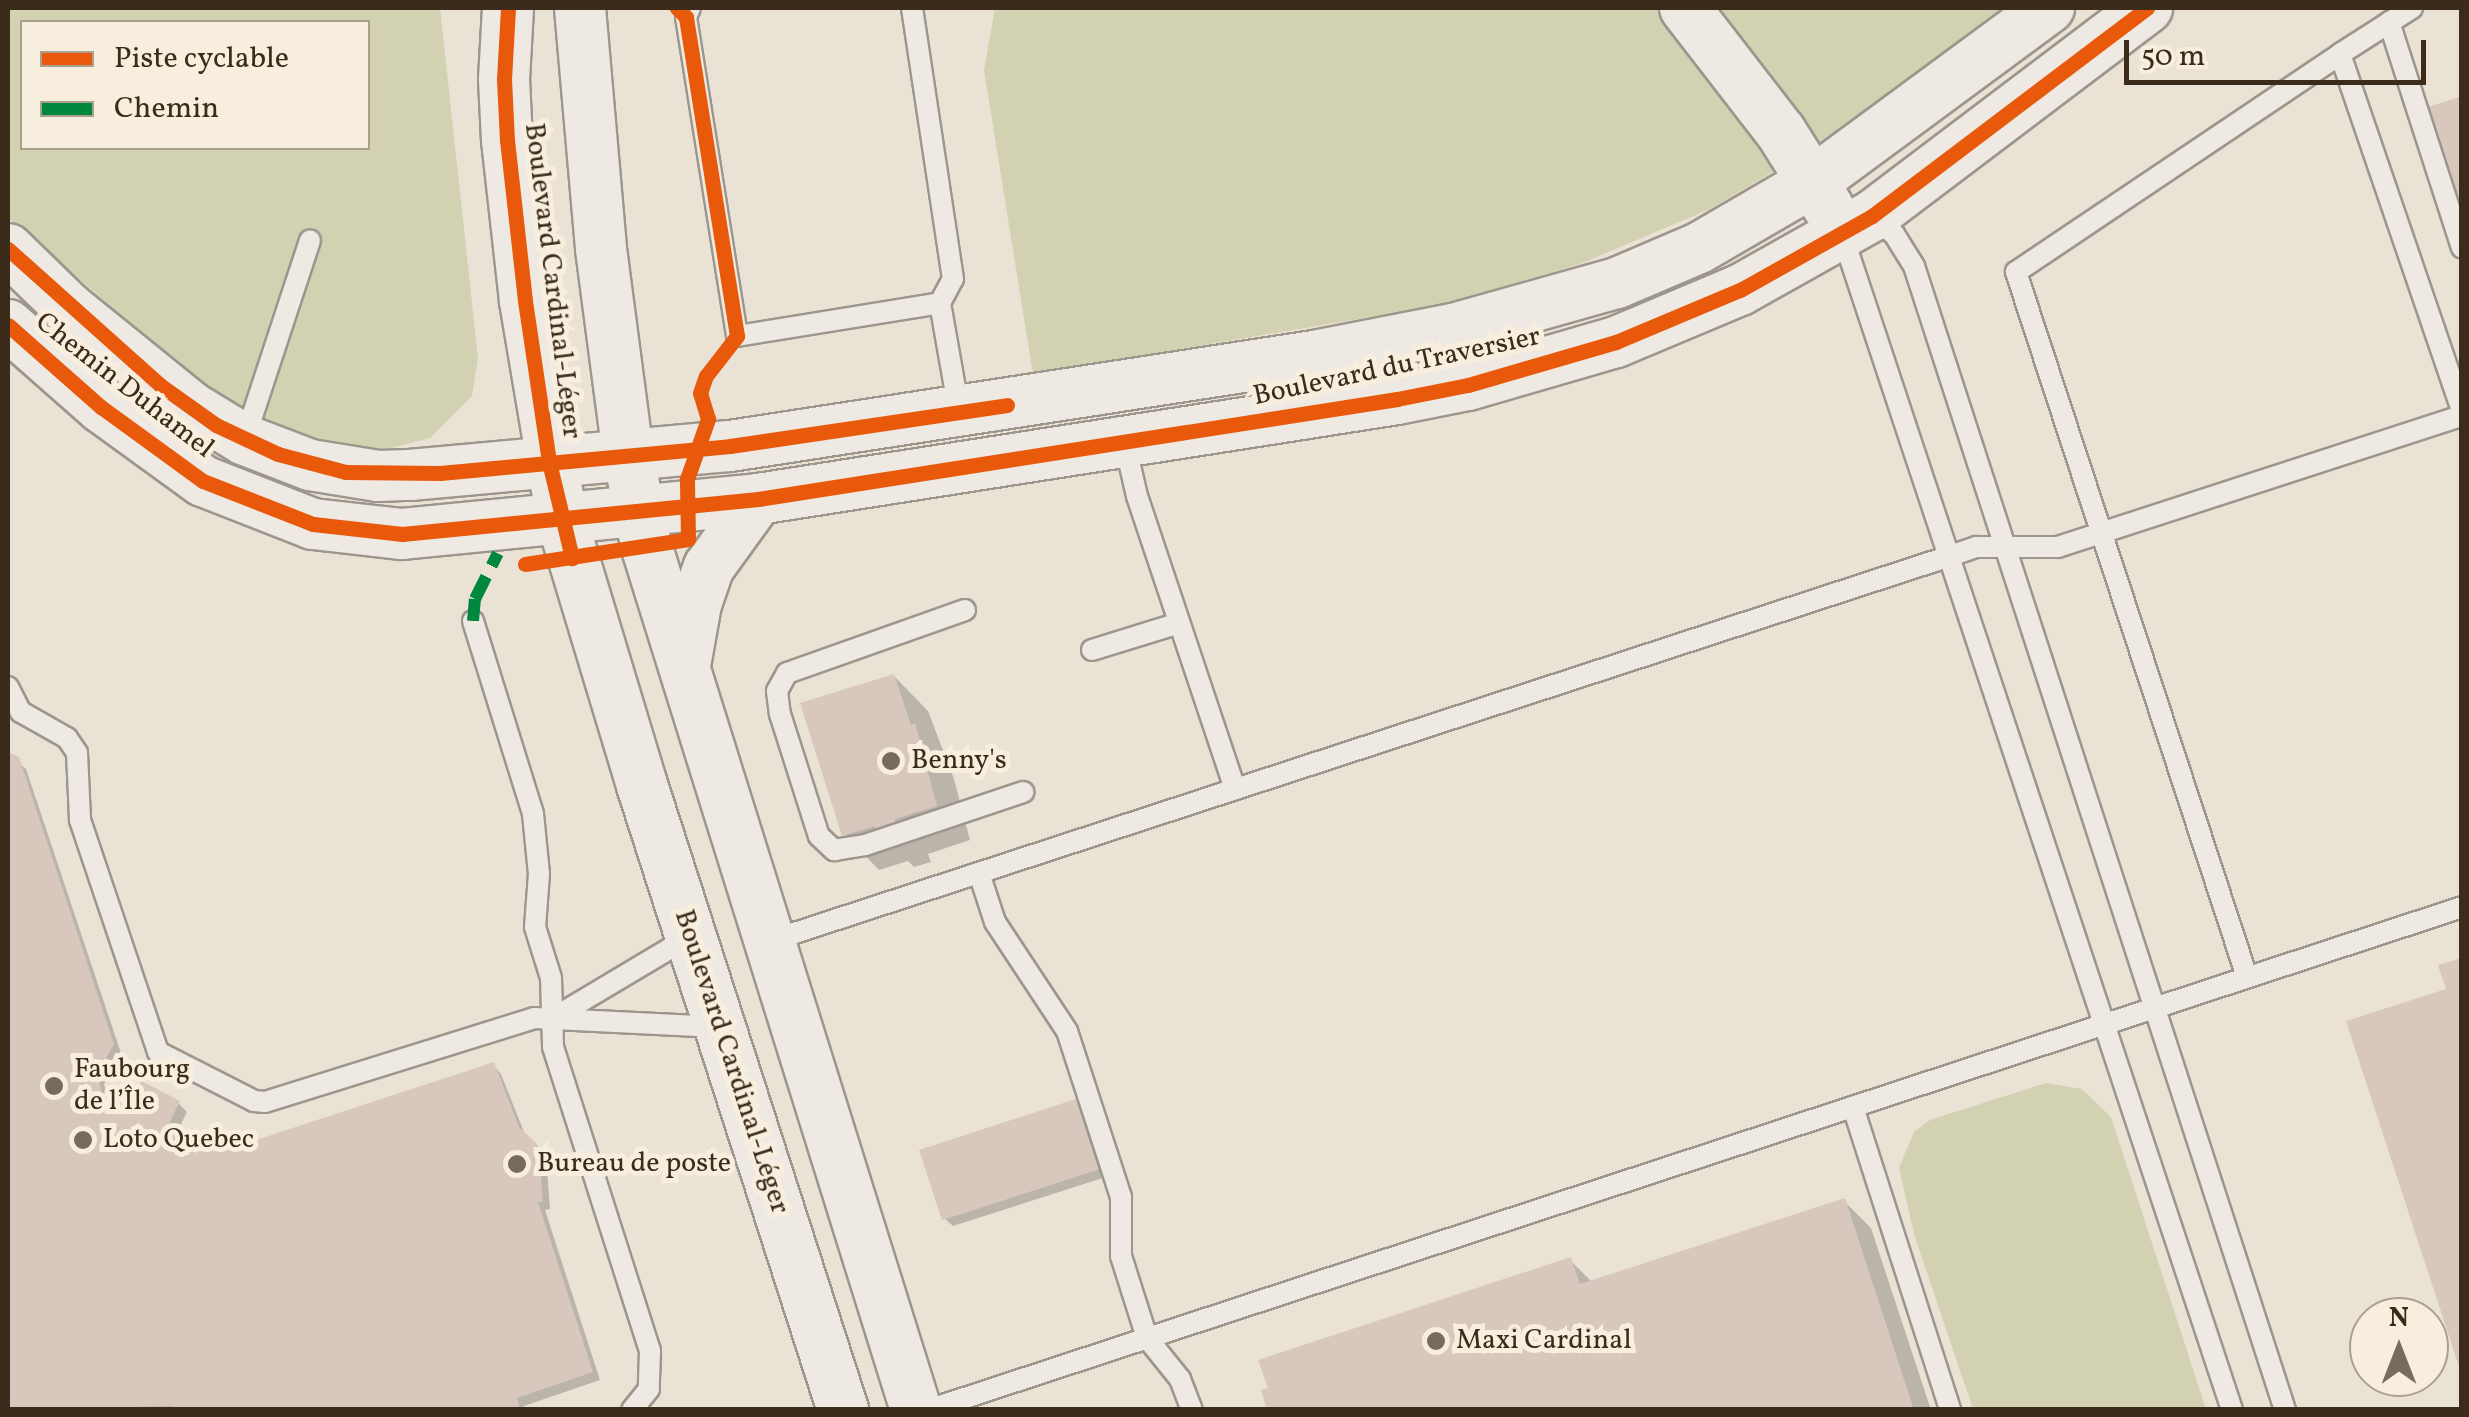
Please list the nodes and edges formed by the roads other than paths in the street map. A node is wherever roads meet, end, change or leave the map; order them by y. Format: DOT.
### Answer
graph roads {
  1 [pos="508,8"];
  2 [pos="580,8"];
  3 [pos="690,8"];
  4 [pos="912,8"];
  5 [pos="1685,8"];
  6 [pos="2049,8"];
  7 [pos="2147,8"];
  8 [pos="2412,8"];
  9 [pos="2389,22"];
  10 [pos="2340,54"];
  11 [pos="1814,181"];
  12 [pos="1857,225"];
  13 [pos="310,240"];
  14 [pos="2462,248"];
  15 [pos="10,257"];
  16 [pos="940,303"];
  17 [pos="8,324"];
  18 [pos="960,413"];
  19 [pos="2462,414"];
  20 [pos="245,440"];
  21 [pos="1125,444"];
  22 [pos="628,454"];
  23 [pos="550,462"];
  24 [pos="758,499"];
  25 [pos="638,511"];
  26 [pos="562,520"];
  27 [pos="2103,533"];
  28 [pos="2006,547"];
  29 [pos="1950,556"];
  30 [pos="965,610"];
  31 [pos="474,621"];
  32 [pos="1180,622"];
  33 [pos="1092,650"];
  34 [pos="684,670"];
  35 [pos="8,687"];
  36 [pos="1235,789"];
  37 [pos="1023,792"];
  38 [pos="979,873"];
  39 [pos="2462,907"];
  40 [pos="690,936"];
  41 [pos="770,941"];
  42 [pos="2248,977"];
  43 [pos="2157,1007"];
  44 [pos="553,1018"];
  45 [pos="2104,1024"];
  46 [pos="720,1028"];
  47 [pos="1853,1107"];
  48 [pos="1147,1338"];
  49 [pos="632,1410"];
  50 [pos="843,1410"];
  51 [pos="916,1410"];
  52 [pos="928,1410"];
  53 [pos="1192,1410"];
  54 [pos="1950,1410"];
  55 [pos="2232,1410"];
  56 [pos="2285,1410"];
  1 -- 23 [label="street, Boulevard Cardinal-Léger"];
  2 -- 22 [label="street, Boulevard Cardinal-Léger"];
  3 -- 16 [label="lane"];
  4 -- 16 [label="lane"];
  5 -- 11 [label="street"];
  6 -- 11 [label="street, Boulevard du Traversier"];
  7 -- 12 [label="street, Boulevard du Traversier"];
  8 -- 9 [label="lane"];
  9 -- 10 [label="lane"];
  9 -- 14 [label="lane"];
  10 -- 19 [label="lane"];
  10 -- 27 [label="lane"];
  11 -- 12 [label="street"];
  11 -- 18 [label="street, Boulevard du Traversier"];
  12 -- 21 [label="street, Boulevard du Traversier"];
  12 -- 28 [label="lane"];
  12 -- 29 [label="lane"];
  13 -- 20 [label="lane"];
  15 -- 20 [label="street, Chemin Duhamel"];
  16 -- 18 [label="lane"];
  17 -- 26 [label="street, Chemin Duhamel"];
  18 -- 22 [label="street, Boulevard du Traversier"];
  19 -- 27 [label="lane"];
  20 -- 23 [label="street, Chemin Duhamel"];
  21 -- 24 [label="street, Boulevard du Traversier"];
  21 -- 32 [label="lane"];
  22 -- 23 [label="street, Boulevard du Traversier"];
  22 -- 25 [label="street, Boulevard Cardinal-Léger"];
  23 -- 26 [label="street, Boulevard Cardinal-Léger"];
  24 -- 25 [label="street, Boulevard du Traversier"];
  24 -- 34 [label="street"];
  25 -- 26 [label="street, Boulevard du Traversier"];
  25 -- 34 [label="street, Boulevard Cardinal-Léger"];
  26 -- 40 [label="street, Boulevard Cardinal-Léger"];
  27 -- 28 [label="lane"];
  27 -- 42 [label="lane"];
  28 -- 29 [label="lane"];
  28 -- 43 [label="lane"];
  29 -- 36 [label="lane"];
  29 -- 45 [label="lane"];
  30 -- 37 [label="lane"];
  31 -- 44 [label="lane"];
  32 -- 33 [label="lane"];
  32 -- 36 [label="lane"];
  34 -- 41 [label="street, Boulevard Cardinal-Léger"];
  35 -- 44 [label="lane"];
  36 -- 38 [label="lane"];
  38 -- 41 [label="lane"];
  38 -- 48 [label="lane"];
  39 -- 42 [label="lane"];
  40 -- 44 [label="lane"];
  40 -- 46 [label="street, Boulevard Cardinal-Léger"];
  41 -- 51 [label="street, Boulevard Cardinal-Léger"];
  42 -- 43 [label="lane"];
  43 -- 45 [label="lane"];
  43 -- 56 [label="lane"];
  44 -- 46 [label="lane"];
  44 -- 49 [label="lane"];
  45 -- 47 [label="lane"];
  45 -- 55 [label="lane"];
  46 -- 50 [label="street, Boulevard Cardinal-Léger"];
  47 -- 48 [label="lane"];
  47 -- 54 [label="lane"];
  48 -- 52 [label="lane"];
  48 -- 53 [label="lane"];
}
